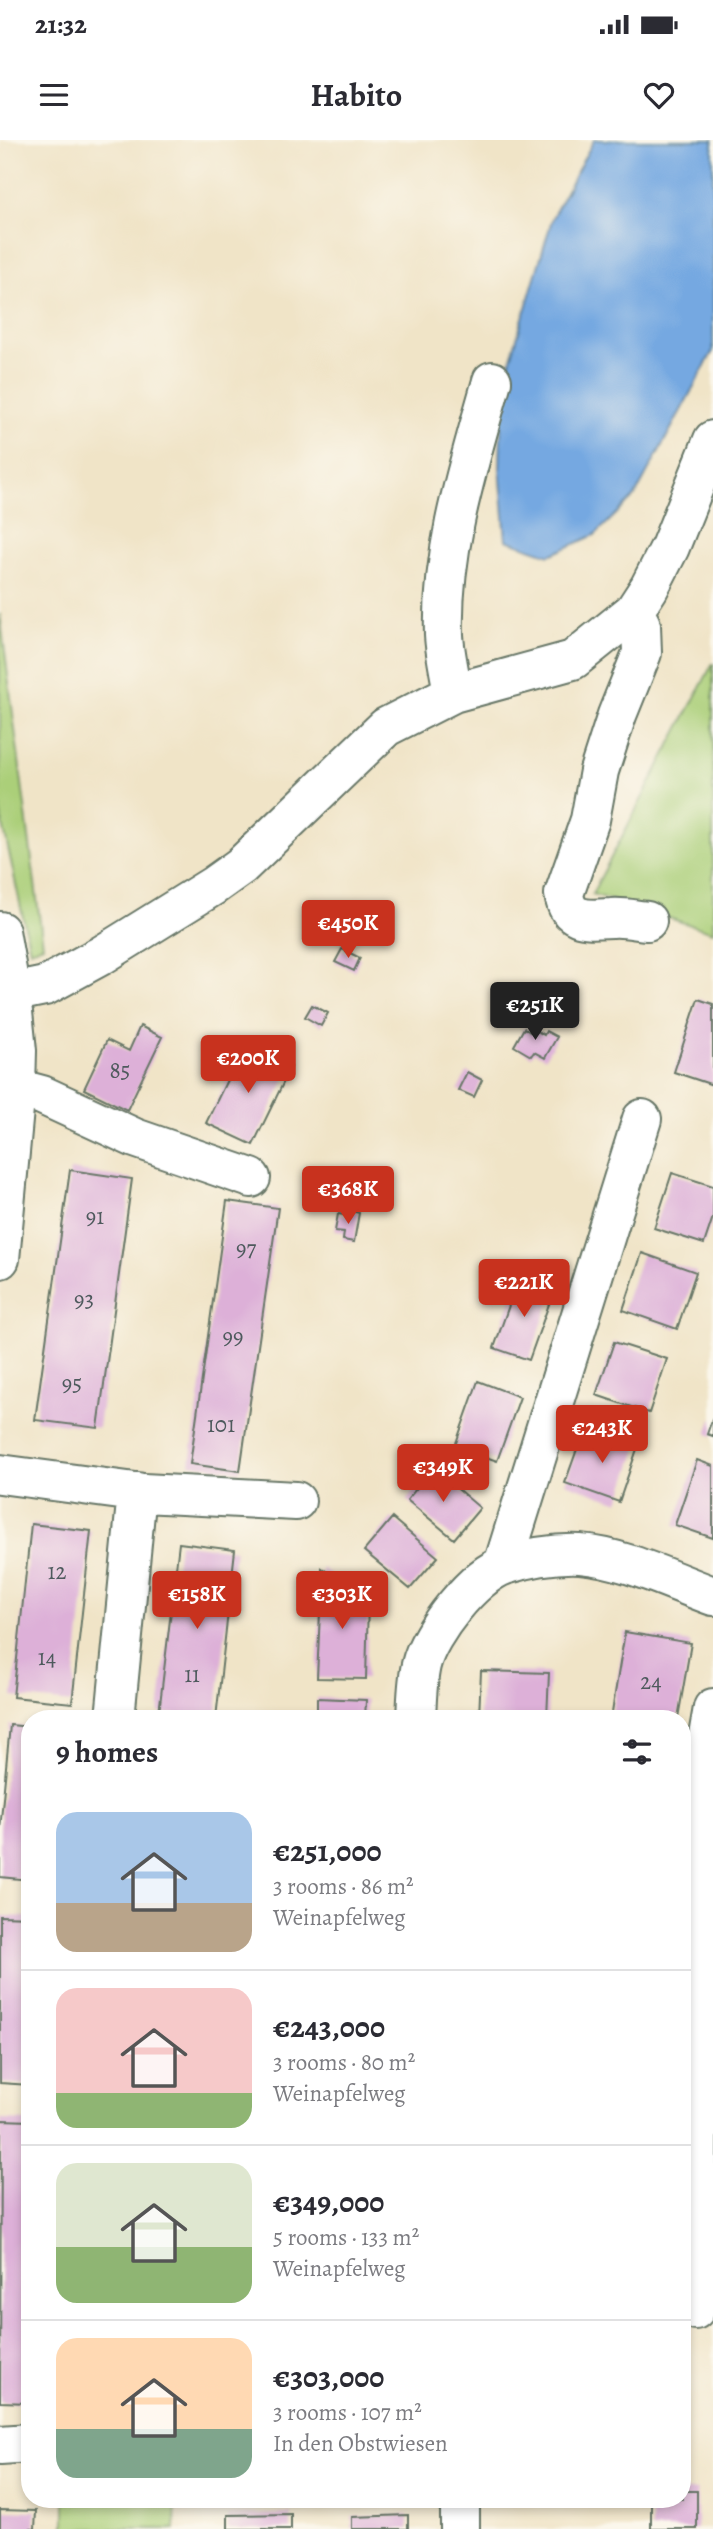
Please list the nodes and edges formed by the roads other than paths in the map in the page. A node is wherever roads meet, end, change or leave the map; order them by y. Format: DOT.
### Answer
graph roads {
  1 [pos="492,381"];
  2 [pos="713,440"];
  3 [pos="634,611"];
  4 [pos="453,693"];
  5 [pos="647,921"];
  6 [pos="0,930"];
  7 [pos="11,993"];
  8 [pos="16,1088"];
  9 [pos="642,1119"];
  10 [pos="251,1178"];
  11 [pos="0,1259"];
  12 [pos="0,1474"];
  13 [pos="137,1492"];
  14 [pos="296,1501"];
  15 [pos="503,1565"];
  16 [pos="713,1596"];
  17 [pos="713,1708"];
  18 [pos="116,1710"];
  19 [pos="417,1710"];
  20 [pos="695,2310"];
  21 [pos="21,2444"];
  22 [pos="0,2445"];
  23 [pos="460,2508"];
  24 [pos="460,2529"];
  1 -- 4 [label="street"];
  2 -- 3 [label="street"];
  3 -- 4 [label="street"];
  3 -- 5 [label="street"];
  4 -- 7 [label="street"];
  6 -- 7 [label="street"];
  7 -- 8 [label="street"];
  8 -- 10 [label="street"];
  8 -- 11 [label="street"];
  9 -- 15 [label="street"];
  12 -- 13 [label="street"];
  13 -- 14 [label="street"];
  13 -- 18 [label="street"];
  15 -- 16 [label="street"];
  15 -- 19 [label="street"];
  17 -- 20 [label="street"];
  21 -- 22 [label="street"];
  23 -- 24 [label="street"];
}
